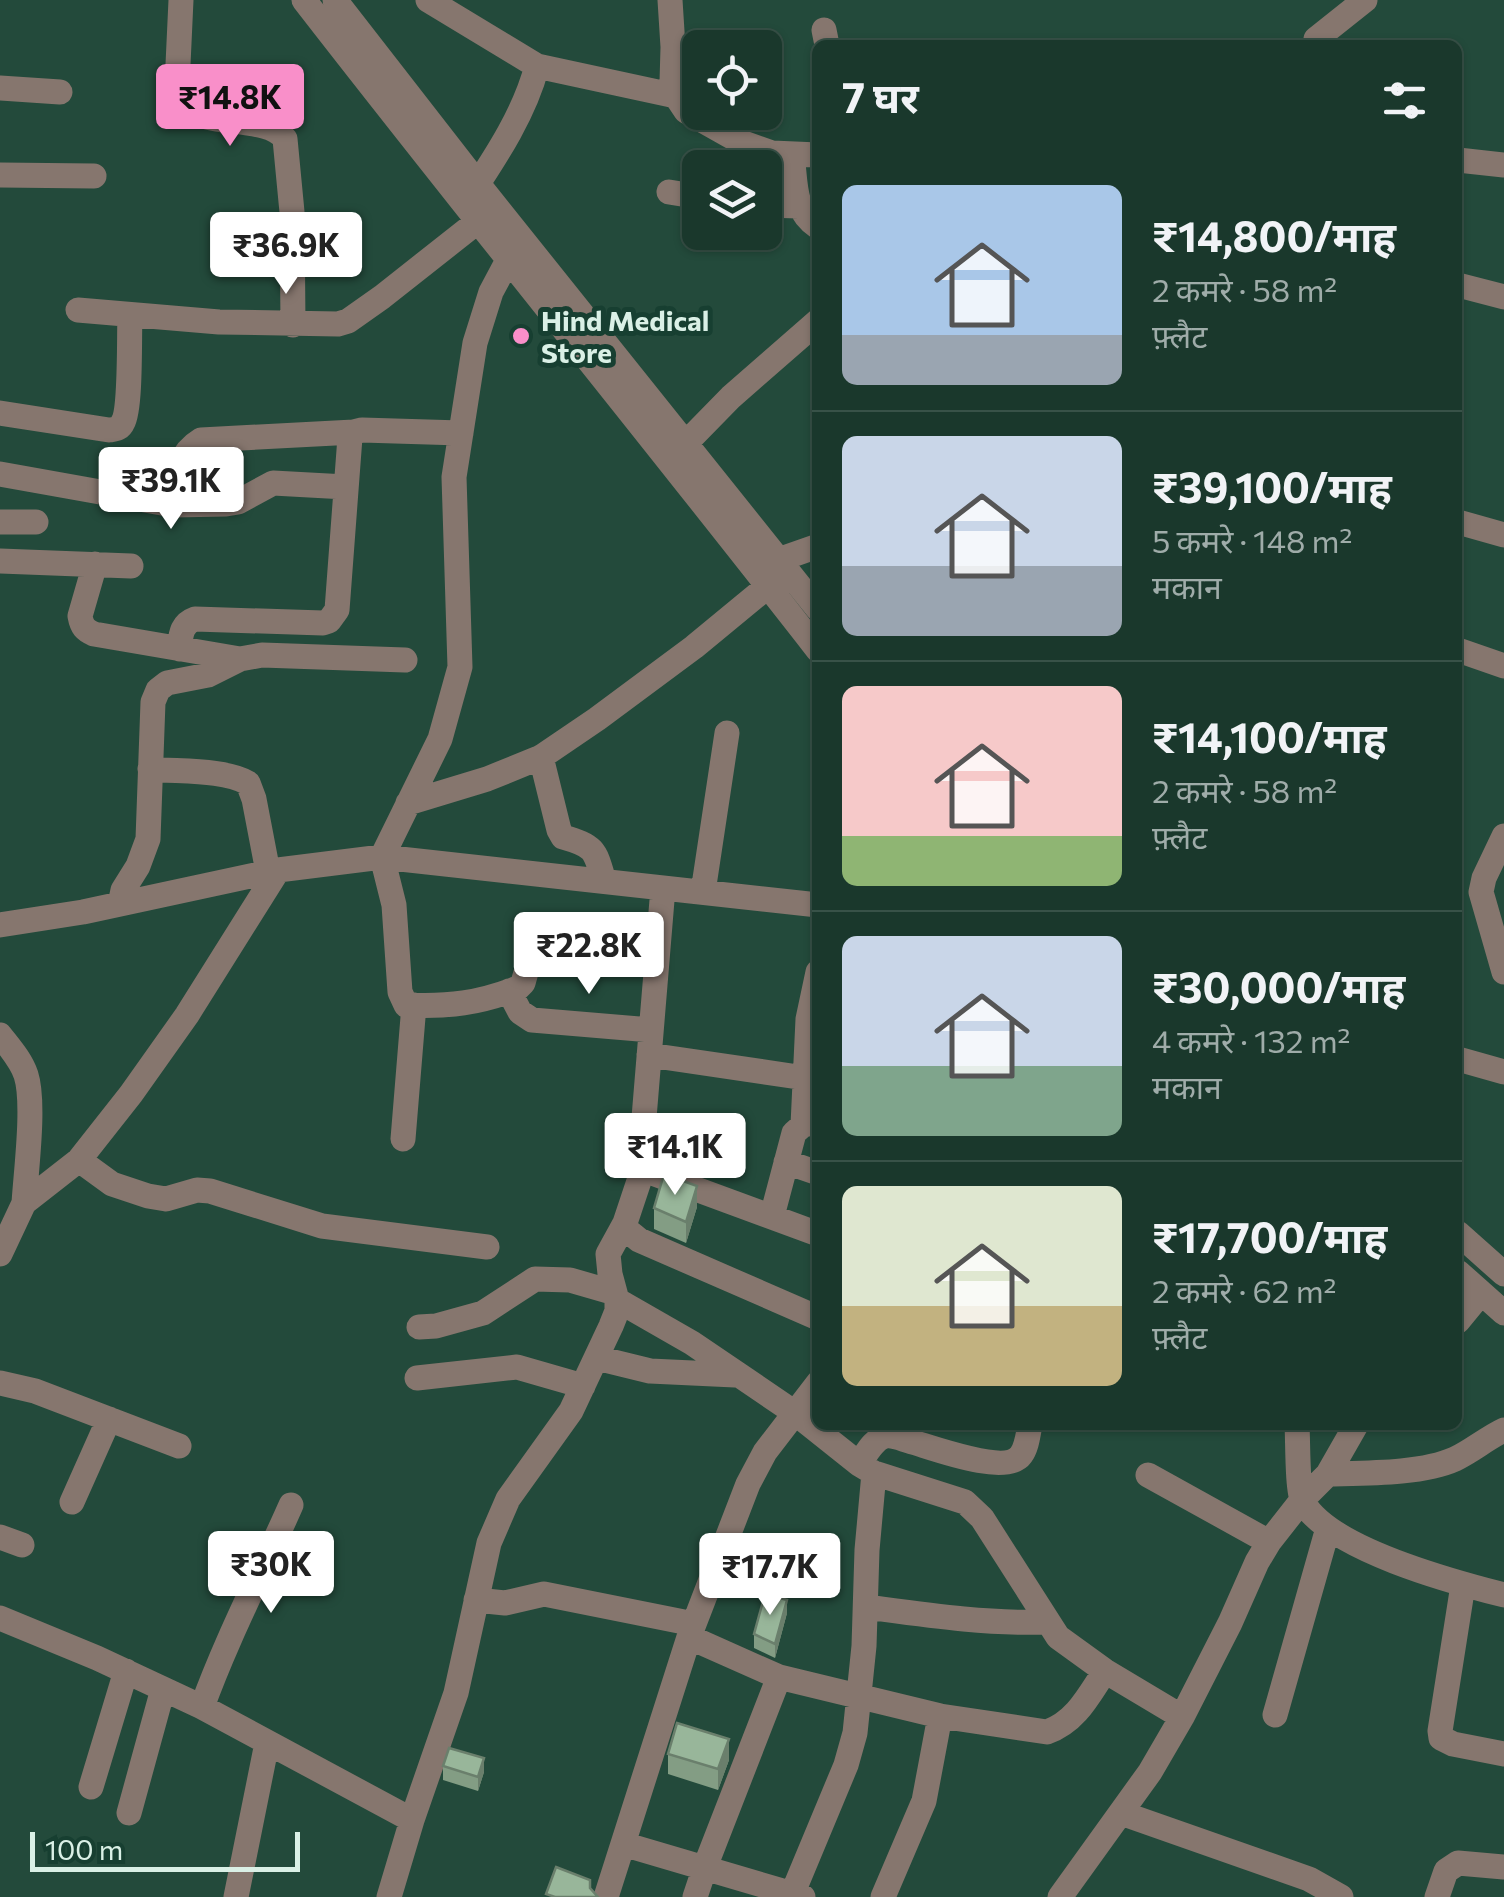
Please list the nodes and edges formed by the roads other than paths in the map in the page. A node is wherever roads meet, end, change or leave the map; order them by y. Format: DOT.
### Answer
graph roads {
  1 [pos="180,0"];
  2 [pos="304,0"];
  3 [pos="335,0"];
  4 [pos="428,0"];
  5 [pos="670,0"];
  6 [pos="1365,0"];
  7 [pos="1316,39"];
  8 [pos="537,66"];
  9 [pos="0,88"];
  10 [pos="60,92"];
  11 [pos="676,96"];
  12 [pos="805,154"];
  13 [pos="1462,160"];
  14 [pos="1504,165"];
  15 [pos="0,175"];
  16 [pos="94,176"];
  17 [pos="669,192"];
  18 [pos="682,194"];
  19 [pos="473,203"];
  20 [pos="782,205"];
  21 [pos="799,206"];
  22 [pos="812,222"];
  23 [pos="508,260"];
  24 [pos="1462,285"];
  25 [pos="1504,296"];
  26 [pos="78,310"];
  27 [pos="130,314"];
  28 [pos="293,324"];
  29 [pos="812,326"];
  30 [pos="0,413"];
  31 [pos="354,432"];
  32 [pos="461,432"];
  33 [pos="686,443"];
  34 [pos="0,474"];
  35 [pos="346,487"];
  36 [pos="173,505"];
  37 [pos="0,522"];
  38 [pos="36,522"];
  39 [pos="1462,523"];
  40 [pos="1504,535"];
  41 [pos="812,548"];
  42 [pos="778,560"];
  43 [pos="0,561"];
  44 [pos="95,564"];
  45 [pos="132,566"];
  46 [pos="768,586"];
  47 [pos="812,602"];
  48 [pos="812,642"];
  49 [pos="179,649"];
  50 [pos="1462,651"];
  51 [pos="240,659"];
  52 [pos="405,660"];
  53 [pos="1504,666"];
  54 [pos="727,733"];
  55 [pos="541,757"];
  56 [pos="150,770"];
  57 [pos="408,803"];
  58 [pos="1504,836"];
  59 [pos="382,857"];
  60 [pos="273,871"];
  61 [pos="604,881"];
  62 [pos="663,888"];
  63 [pos="703,892"];
  64 [pos="120,904"];
  65 [pos="812,904"];
  66 [pos="0,925"];
  67 [pos="530,958"];
  68 [pos="1504,972"];
  69 [pos="509,991"];
  70 [pos="812,1000"];
  71 [pos="414,1006"];
  72 [pos="0,1035"];
  73 [pos="651,1042"];
  74 [pos="1462,1060"];
  75 [pos="1504,1072"];
  76 [pos="805,1078"];
  77 [pos="810,1124"];
  78 [pos="403,1140"];
  79 [pos="79,1160"];
  80 [pos="646,1160"];
  81 [pos="786,1162"];
  82 [pos="812,1171"];
  83 [pos="24,1203"];
  84 [pos="772,1216"];
  85 [pos="625,1222"];
  86 [pos="812,1232"];
  87 [pos="1462,1237"];
  88 [pos="486,1246"];
  89 [pos="0,1254"];
  90 [pos="1504,1274"];
  91 [pos="1462,1275"];
  92 [pos="1481,1292"];
  93 [pos="616,1297"];
  94 [pos="1504,1313"];
  95 [pos="812,1315"];
  96 [pos="1462,1315"];
  97 [pos="419,1327"];
  98 [pos="597,1358"];
  99 [pos="737,1375"];
  100 [pos="417,1378"];
  101 [pos="0,1383"];
  102 [pos="584,1386"];
  103 [pos="812,1390"];
  104 [pos="794,1413"];
  105 [pos="109,1420"];
  106 [pos="812,1427"];
  107 [pos="816,1430"];
  108 [pos="1029,1430"];
  109 [pos="1297,1430"];
  110 [pos="1353,1430"];
  111 [pos="1504,1430"];
  112 [pos="179,1446"];
  113 [pos="866,1469"];
  114 [pos="1148,1474"];
  115 [pos="1328,1474"];
  116 [pos="1302,1500"];
  117 [pos="72,1502"];
  118 [pos="291,1505"];
  119 [pos="1328,1528"];
  120 [pos="1269,1542"];
  121 [pos="1462,1585"];
  122 [pos="1504,1595"];
  123 [pos="476,1600"];
  124 [pos="866,1607"];
  125 [pos="0,1618"];
  126 [pos="1046,1622"];
  127 [pos="692,1630"];
  128 [pos="1104,1671"];
  129 [pos="126,1672"];
  130 [pos="780,1677"];
  131 [pos="163,1689"];
  132 [pos="860,1698"];
  133 [pos="202,1707"];
  134 [pos="940,1716"];
  135 [pos="1275,1716"];
  136 [pos="1182,1717"];
  137 [pos="267,1743"];
  138 [pos="1504,1754"];
  139 [pos="91,1787"];
  140 [pos="130,1813"];
  141 [pos="1121,1813"];
  142 [pos="412,1820"];
  143 [pos="624,1844"];
  144 [pos="704,1867"];
  145 [pos="1504,1867"];
  146 [pos="1069,1894"];
  147 [pos="796,1896"];
  148 [pos="236,1897"];
  149 [pos="389,1897"];
  150 [pos="606,1897"];
  151 [pos="695,1897"];
  152 [pos="883,1897"];
  153 [pos="1341,1897"];
  154 [pos="1437,1897"];
  1 -- 28 [label="street"];
  2 -- 19 [label="street"];
  3 -- 19 [label="street"];
  4 -- 8 [label="street"];
  5 -- 11 [label="street"];
  6 -- 7 [label="street"];
  8 -- 11 [label="street"];
  8 -- 19 [label="street"];
  9 -- 10 [label="street"];
  11 -- 12 [label="street"];
  12 -- 21 [label="street"];
  13 -- 14 [label="street"];
  15 -- 16 [label="street"];
  17 -- 18 [label="street"];
  19 -- 23 [label="street"];
  19 -- 28 [label="street"];
  19 -- 33 [label="street"];
  20 -- 21 [label="street"];
  21 -- 22 [label="street"];
  23 -- 32 [label="street"];
  23 -- 46 [label="street"];
  24 -- 25 [label="street"];
  26 -- 27 [label="street"];
  27 -- 28 [label="street"];
  27 -- 30 [label="street"];
  29 -- 33 [label="street"];
  31 -- 32 [label="street"];
  31 -- 35 [label="street"];
  31 -- 36 [label="street"];
  32 -- 57 [label="street"];
  33 -- 42 [label="street"];
  34 -- 36 [label="street"];
  35 -- 36 [label="street"];
  35 -- 49 [label="street"];
  37 -- 38 [label="street"];
  39 -- 40 [label="street"];
  41 -- 42 [label="street"];
  42 -- 47 [label="street"];
  43 -- 44 [label="street"];
  44 -- 45 [label="street"];
  44 -- 49 [label="street"];
  46 -- 48 [label="street"];
  46 -- 55 [label="street"];
  49 -- 51 [label="street"];
  50 -- 53 [label="street"];
  51 -- 52 [label="street"];
  51 -- 56 [label="street"];
  54 -- 63 [label="street"];
  55 -- 57 [label="street"];
  55 -- 61 [label="street"];
  56 -- 60 [label="street"];
  56 -- 64 [label="street"];
  57 -- 59 [label="street"];
  58 -- 68 [label="street"];
  59 -- 60 [label="street"];
  59 -- 61 [label="street"];
  59 -- 71 [label="street"];
  60 -- 64 [label="street"];
  60 -- 79 [label="street"];
  61 -- 62 [label="street"];
  62 -- 63 [label="street"];
  62 -- 73 [label="street"];
  63 -- 65 [label="street"];
  64 -- 66 [label="street"];
  67 -- 69 [label="street"];
  69 -- 71 [label="street"];
  69 -- 73 [label="street"];
  70 -- 76 [label="street"];
  71 -- 78 [label="street"];
  72 -- 83 [label="street"];
  73 -- 76 [label="street"];
  73 -- 80 [label="street"];
  74 -- 75 [label="street"];
  76 -- 77 [label="street"];
  77 -- 81 [label="street"];
  79 -- 83 [label="street"];
  79 -- 88 [label="street"];
  80 -- 84 [label="street"];
  80 -- 85 [label="street"];
  81 -- 82 [label="street"];
  81 -- 84 [label="street"];
  83 -- 89 [label="street"];
  84 -- 86 [label="street"];
  85 -- 93 [label="street"];
  85 -- 95 [label="street"];
  87 -- 90 [label="street"];
  91 -- 92 [label="street"];
  92 -- 94 [label="street"];
  92 -- 96 [label="street"];
  93 -- 97 [label="street"];
  93 -- 98 [label="street"];
  93 -- 99 [label="street"];
  98 -- 99 [label="street"];
  98 -- 102 [label="street"];
  99 -- 104 [label="street"];
  100 -- 102 [label="street"];
  101 -- 105 [label="street"];
  102 -- 123 [label="street"];
  103 -- 104 [label="street"];
  104 -- 106 [label="street"];
  104 -- 127 [label="street"];
  105 -- 112 [label="street"];
  105 -- 117 [label="street"];
  107 -- 113 [label="street"];
  108 -- 113 [label="street"];
  109 -- 116 [label="street"];
  110 -- 115 [label="street"];
  111 -- 115 [label="street"];
  113 -- 124 [label="street"];
  113 -- 126 [label="street"];
  114 -- 120 [label="street"];
  115 -- 116 [label="street"];
  116 -- 119 [label="street"];
  116 -- 120 [label="street"];
  118 -- 133 [label="street"];
  119 -- 121 [label="street"];
  119 -- 135 [label="street"];
  120 -- 136 [label="street"];
  121 -- 122 [label="street"];
  121 -- 138 [label="street"];
  123 -- 127 [label="street"];
  123 -- 142 [label="street"];
  124 -- 126 [label="street"];
  124 -- 132 [label="street"];
  125 -- 129 [label="street"];
  126 -- 128 [label="street"];
  127 -- 130 [label="street"];
  127 -- 143 [label="street"];
  128 -- 134 [label="street"];
  128 -- 136 [label="street"];
  129 -- 131 [label="street"];
  129 -- 139 [label="street"];
  130 -- 132 [label="street"];
  130 -- 144 [label="street"];
  131 -- 133 [label="street"];
  131 -- 140 [label="street"];
  132 -- 134 [label="street"];
  132 -- 147 [label="street"];
  133 -- 137 [label="street"];
  134 -- 152 [label="street"];
  136 -- 141 [label="street"];
  137 -- 142 [label="street"];
  137 -- 148 [label="street"];
  141 -- 146 [label="street"];
  141 -- 153 [label="street"];
  142 -- 149 [label="street"];
  143 -- 144 [label="street"];
  143 -- 150 [label="street"];
  144 -- 147 [label="street"];
  144 -- 151 [label="street"];
  145 -- 154 [label="street"];
}
